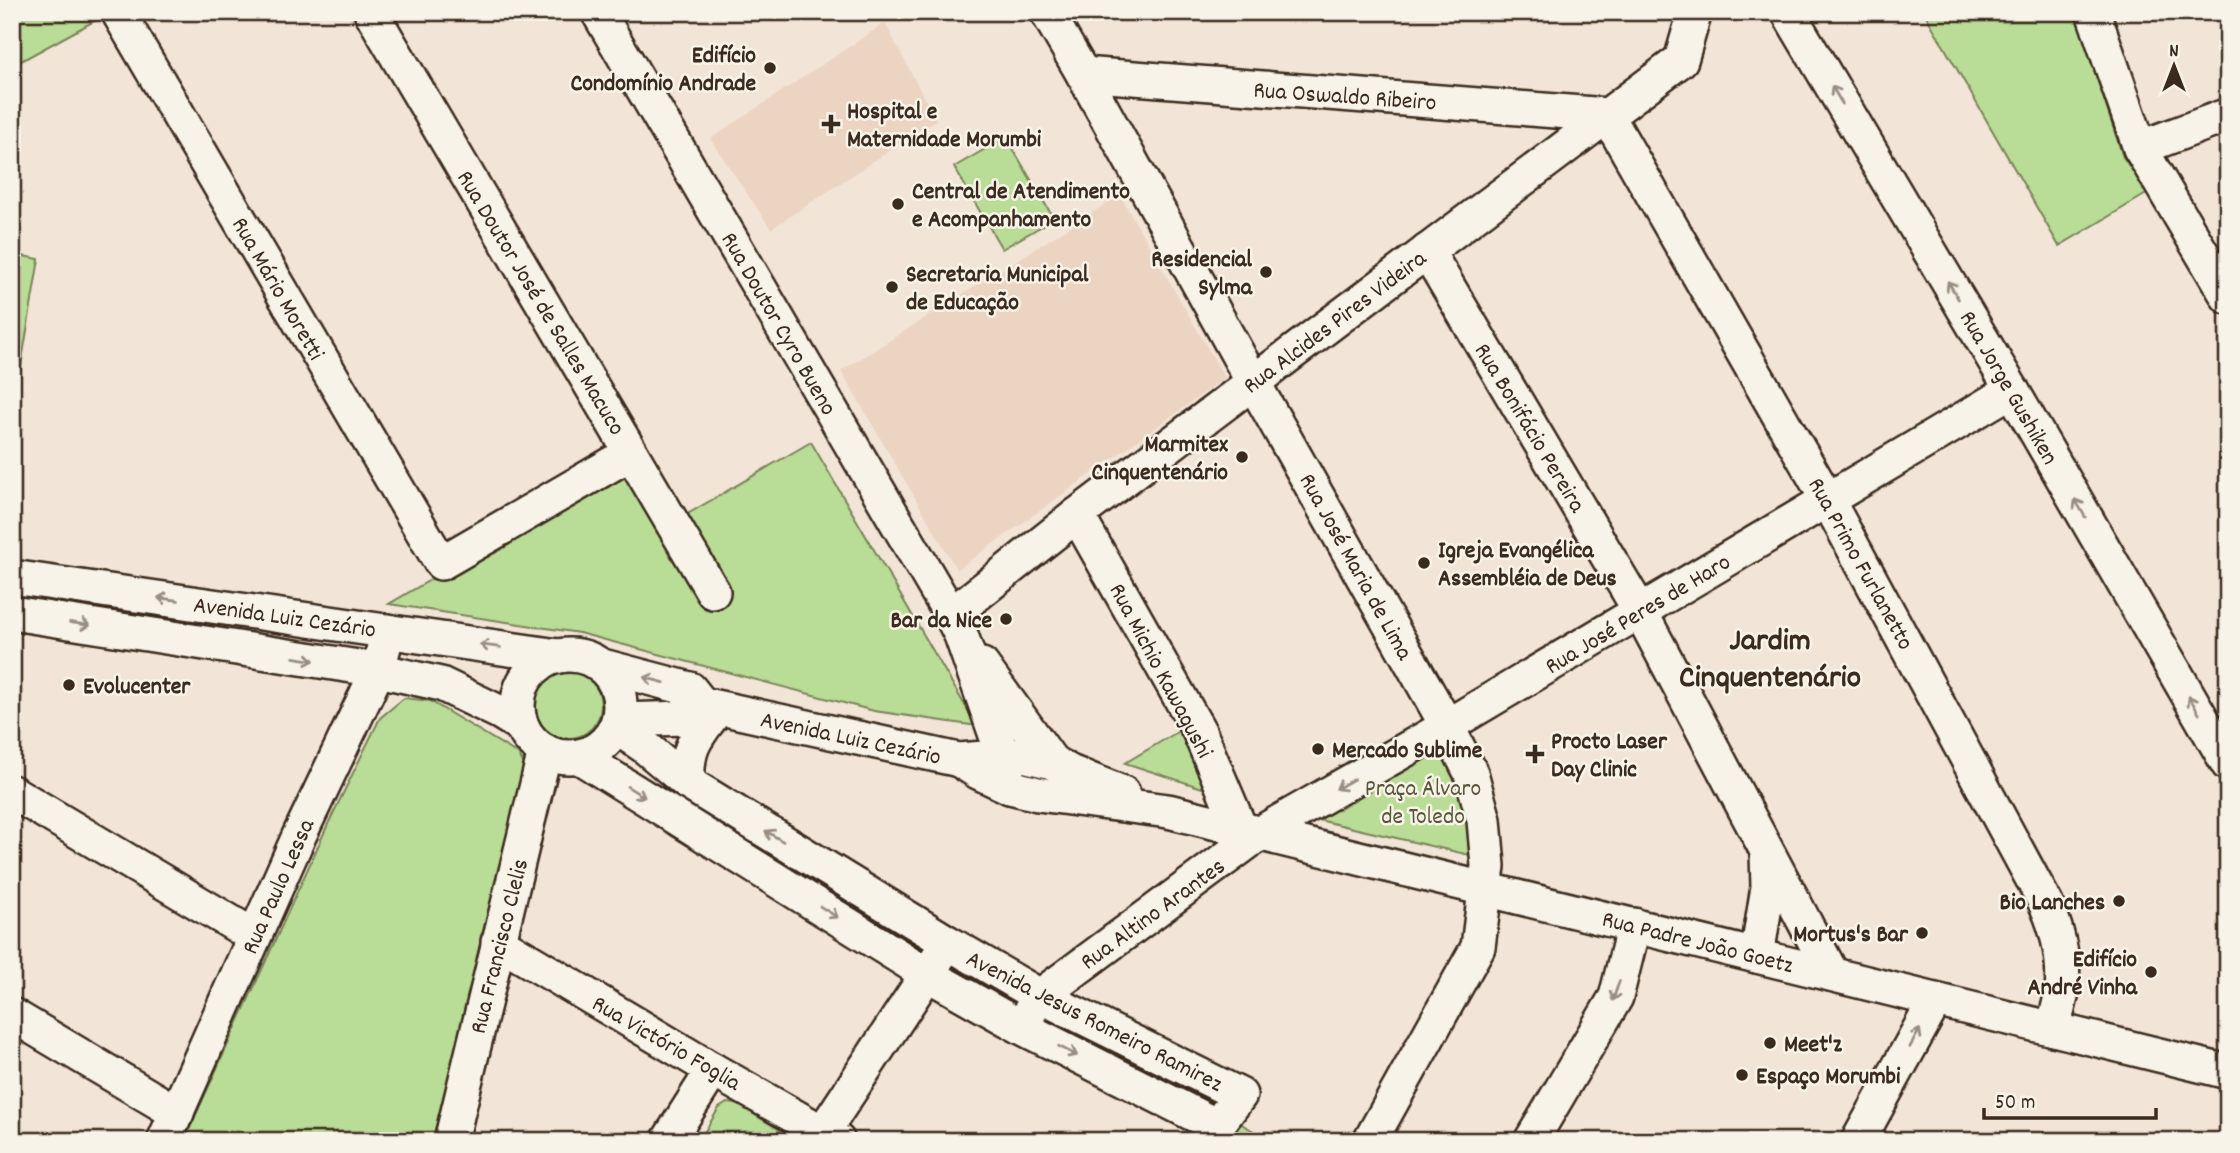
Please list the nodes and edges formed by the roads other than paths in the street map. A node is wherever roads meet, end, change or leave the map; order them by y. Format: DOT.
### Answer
graph roads {
  1 [pos="118,12"];
  2 [pos="371,12"];
  3 [pos="598,12"];
  4 [pos="1046,12"];
  5 [pos="1695,12"];
  6 [pos="1788,12"];
  7 [pos="2093,12"];
  8 [pos="1083,74"];
  9 [pos="1607,115"];
  10 [pos="2228,115"];
  11 [pos="2140,148"];
  12 [pos="1427,251"];
  13 [pos="2228,297"];
  14 [pos="1252,382"];
  15 [pos="2012,390"];
  16 [pos="631,453"];
  17 [pos="1827,499"];
  18 [pos="1077,515"];
  19 [pos="12,577"];
  20 [pos="713,592"];
  21 [pos="1640,611"];
  22 [pos="12,613"];
  23 [pos="956,625"];
  24 [pos="388,631"];
  25 [pos="558,656"];
  26 [pos="599,665"];
  27 [pos="378,670"];
  28 [pos="710,706"];
  29 [pos="617,723"];
  30 [pos="522,726"];
  31 [pos="1447,726"];
  32 [pos="545,751"];
  33 [pos="578,756"];
  34 [pos="1052,762"];
  35 [pos="2228,764"];
  36 [pos="1017,779"];
  37 [pos="688,783"];
  38 [pos="12,792"];
  39 [pos="1168,811"];
  40 [pos="1250,831"];
  41 [pos="1767,851"];
  42 [pos="1485,888"];
  43 [pos="1634,925"];
  44 [pos="254,936"];
  45 [pos="498,943"];
  46 [pos="947,943"];
  47 [pos="1757,956"];
  48 [pos="927,974"];
  49 [pos="1832,974"];
  50 [pos="1040,996"];
  51 [pos="1935,1001"];
  52 [pos="12,1015"];
  53 [pos="1021,1027"];
  54 [pos="2053,1029"];
  55 [pos="713,1070"];
  56 [pos="2228,1072"];
  57 [pos="171,1127"];
  58 [pos="830,1136"];
  59 [pos="451,1141"];
  60 [pos="668,1141"];
  61 [pos="1370,1141"];
  62 [pos="1531,1141"];
  63 [pos="1858,1141"];
  1 -- 16 [label="street, Rua Mário Moretti"];
  2 -- 16 [label="street, Rua Doutor José de Salles Macuco"];
  3 -- 23 [label="street, Rua Doutor Cyro Bueno"];
  4 -- 8 [label="street, Rua José Maria de Lima"];
  5 -- 9 [label="street, Rua Alcides Pires Videira"];
  15 -- 6 [label="street, Rua Jorge Gushiken, one-way"];
  7 -- 11 [label="street"];
  8 -- 9 [label="street, Rua Oswaldo Ribeiro"];
  8 -- 14 [label="street, Rua José Maria de Lima"];
  9 -- 12 [label="street, Rua Alcides Pires Videira"];
  9 -- 17 [label="street, Rua Primo Furlanetto"];
  10 -- 11 [label="street"];
  11 -- 13 [label="street"];
  12 -- 14 [label="street, Rua Alcides Pires Videira"];
  12 -- 21 [label="street, Rua Bonifácio Pereira"];
  14 -- 18 [label="street, Rua Alcides Pires Videira"];
  14 -- 31 [label="street, Rua José Maria de Lima"];
  15 -- 17 [label="street, Rua José Peres de Haro"];
  35 -- 15 [label="street, Rua Jorge Gushiken, one-way"];
  16 -- 20 [label="street, Rua Doutor José de Salles Macuco"];
  17 -- 21 [label="street, Rua José Peres de Haro"];
  17 -- 54 [label="street, Rua Primo Furlanetto"];
  18 -- 23 [label="street, Rua Alcides Pires Videira"];
  18 -- 40 [label="street, Rua Michio Kawagushi"];
  24 -- 19 [label="street, Avenida Luiz Cezário, one-way"];
  21 -- 31 [label="street, Rua José Peres de Haro"];
  21 -- 41 [label="street, Rua Bonifácio Pereira"];
  22 -- 27 [label="street, Avenida Luiz Cezário, one-way"];
  23 -- 34 [label="street, Rua Doutor Cyro Bueno"];
  23 -- 36 [label="street, Rua Doutor Cyro Bueno"];
  25 -- 24 [label="street, Avenida Luiz Cezário, one-way"];
  24 -- 27 [label="street, Rua Paulo Lessa"];
  25 -- 26 [label="street"];
  25 -- 30 [label="street"];
  28 -- 26 [label="street, Avenida Luiz Cezário, one-way"];
  26 -- 29 [label="street"];
  27 -- 30 [label="street, Avenida Luiz Cezário"];
  27 -- 44 [label="street, Rua Paulo Lessa"];
  28 -- 29 [label="street"];
  28 -- 36 [label="street, Avenida Luiz Cezário"];
  28 -- 37 [label="street"];
  29 -- 33 [label="street"];
  29 -- 37 [label="street, Avenida Jesus Romeiro Ramirez"];
  30 -- 32 [label="street"];
  31 -- 40 [label="street, Rua José Peres de Haro, one-way"];
  31 -- 42 [label="street, Rua José Maria de Lima"];
  32 -- 33 [label="street"];
  32 -- 45 [label="street, Rua Francisco Clelis"];
  33 -- 48 [label="street, Avenida Jesus Romeiro Ramirez, one-way"];
  34 -- 36 [label="street"];
  34 -- 36 [label="street"];
  34 -- 39 [label="street, Rua Padre João Goetz"];
  36 -- 39 [label="street, Rua Padre João Goetz"];
  46 -- 37 [label="street, Avenida Jesus Romeiro Ramirez, one-way"];
  38 -- 44 [label="street"];
  39 -- 40 [label="street, Rua Padre João Goetz"];
  40 -- 42 [label="street, Rua Padre João Goetz"];
  40 -- 50 [label="street, Rua Altino Arantes"];
  41 -- 47 [label="street"];
  41 -- 49 [label="street, Rua Bonifácio Pereira"];
  42 -- 43 [label="street, Rua Padre João Goetz"];
  42 -- 61 [label="street, Rua José Maria de Lima"];
  43 -- 47 [label="street, Rua Padre João Goetz"];
  43 -- 62 [label="street, one-way"];
  44 -- 57 [label="street, Rua Paulo Lessa"];
  45 -- 55 [label="street, Rua Victório Foglia"];
  45 -- 59 [label="street, Rua Francisco Clelis"];
  46 -- 48 [label="street"];
  46 -- 50 [label="street, Avenida Jesus Romeiro Ramirez"];
  47 -- 49 [label="street, Rua Padre João Goetz"];
  48 -- 53 [label="street, Avenida Jesus Romeiro Ramirez"];
  48 -- 58 [label="street"];
  49 -- 51 [label="street, Rua Padre João Goetz"];
  50 -- 53 [label="street, Rua Altino Arantes"];
  53 -- 50 [label="street, Avenida Jesus Romeiro Ramirez, one-way"];
  51 -- 54 [label="street, Rua Padre João Goetz"];
  63 -- 51 [label="street, one-way"];
  52 -- 57 [label="street"];
  54 -- 56 [label="street, Rua Padre João Goetz"];
  55 -- 58 [label="street, Rua Victório Foglia"];
  55 -- 60 [label="street"];
}
